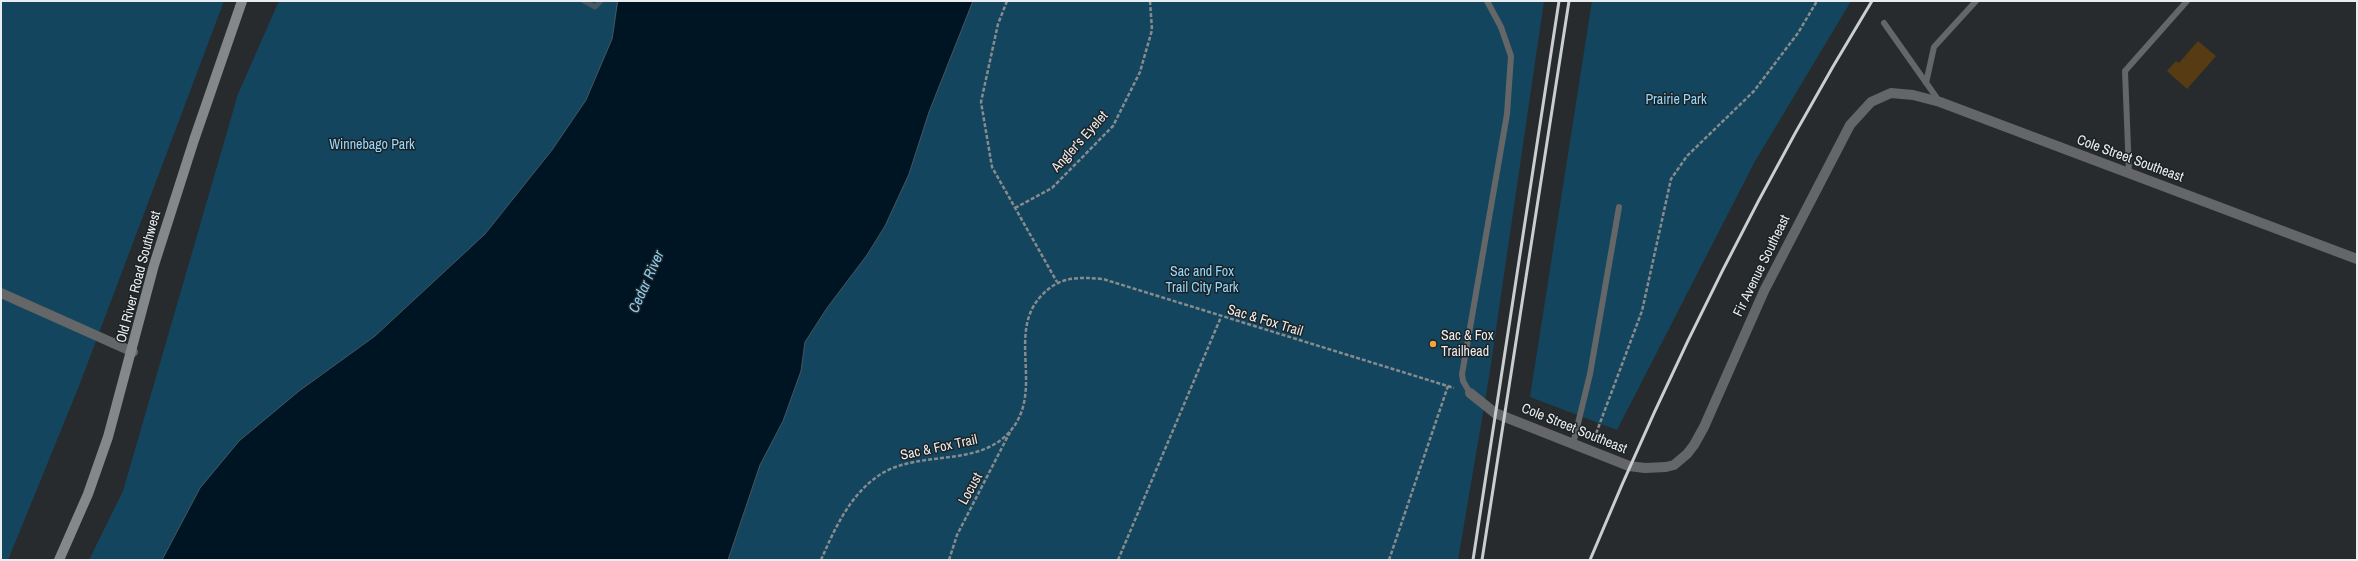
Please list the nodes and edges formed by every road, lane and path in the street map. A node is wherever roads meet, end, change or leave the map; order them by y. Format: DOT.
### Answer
graph roads {
  1 [pos="242,1"];
  2 [pos="1007,1"];
  3 [pos="1150,1"];
  4 [pos="1487,1"];
  5 [pos="1817,1"];
  6 [pos="1976,1"];
  7 [pos="2187,1"];
  8 [pos="1884,23"];
  9 [pos="1926,83"];
  10 [pos="1891,93"];
  11 [pos="1940,102"];
  12 [pos="2130,173"];
  13 [pos="1619,207"];
  14 [pos="1014,208"];
  15 [pos="2357,259"];
  16 [pos="1057,282"];
  17 [pos="1,293"];
  18 [pos="1221,317"];
  19 [pos="133,352"];
  20 [pos="1448,386"];
  21 [pos="1470,394"];
  22 [pos="1012,428"];
  23 [pos="1574,444"];
  24 [pos="1589,450"];
  25 [pos="1674,465"];
  26 [pos="59,560"];
  27 [pos="821,560"];
  28 [pos="949,560"];
  29 [pos="1118,560"];
  30 [pos="1389,560"];
  1 -- 19 [label="street, Old River Road Southwest"];
  2 -- 14 [label="path"];
  3 -- 14 [label="path, Angler's Eyelet"];
  4 -- 21 [label="lane"];
  5 -- 24 [label="path"];
  6 -- 9 [label="lane"];
  7 -- 12 [label="lane"];
  8 -- 9 [label="lane"];
  9 -- 11 [label="lane"];
  10 -- 11 [label="street, Cole Street Southeast"];
  10 -- 25 [label="street, Fir Avenue Southeast"];
  11 -- 12 [label="street, Cole Street Southeast"];
  12 -- 15 [label="street, Cole Street Southeast"];
  13 -- 23 [label="lane"];
  14 -- 16 [label="path"];
  16 -- 18 [label="path, Sac & Fox Trail"];
  16 -- 22 [label="path, Sac & Fox Trail"];
  17 -- 19 [label="street"];
  18 -- 20 [label="path, Sac & Fox Trail"];
  18 -- 29 [label="path"];
  19 -- 26 [label="street, Old River Road Southwest"];
  20 -- 21 [label="path, Sac & Fox Trail"];
  20 -- 30 [label="path"];
  21 -- 23 [label="street, Cole Street Southeast"];
  22 -- 27 [label="path, Sac & Fox Trail"];
  22 -- 28 [label="path, Locust"];
  23 -- 24 [label="street, Cole Street Southeast"];
  24 -- 25 [label="street, Cole Street Southeast"];
}
